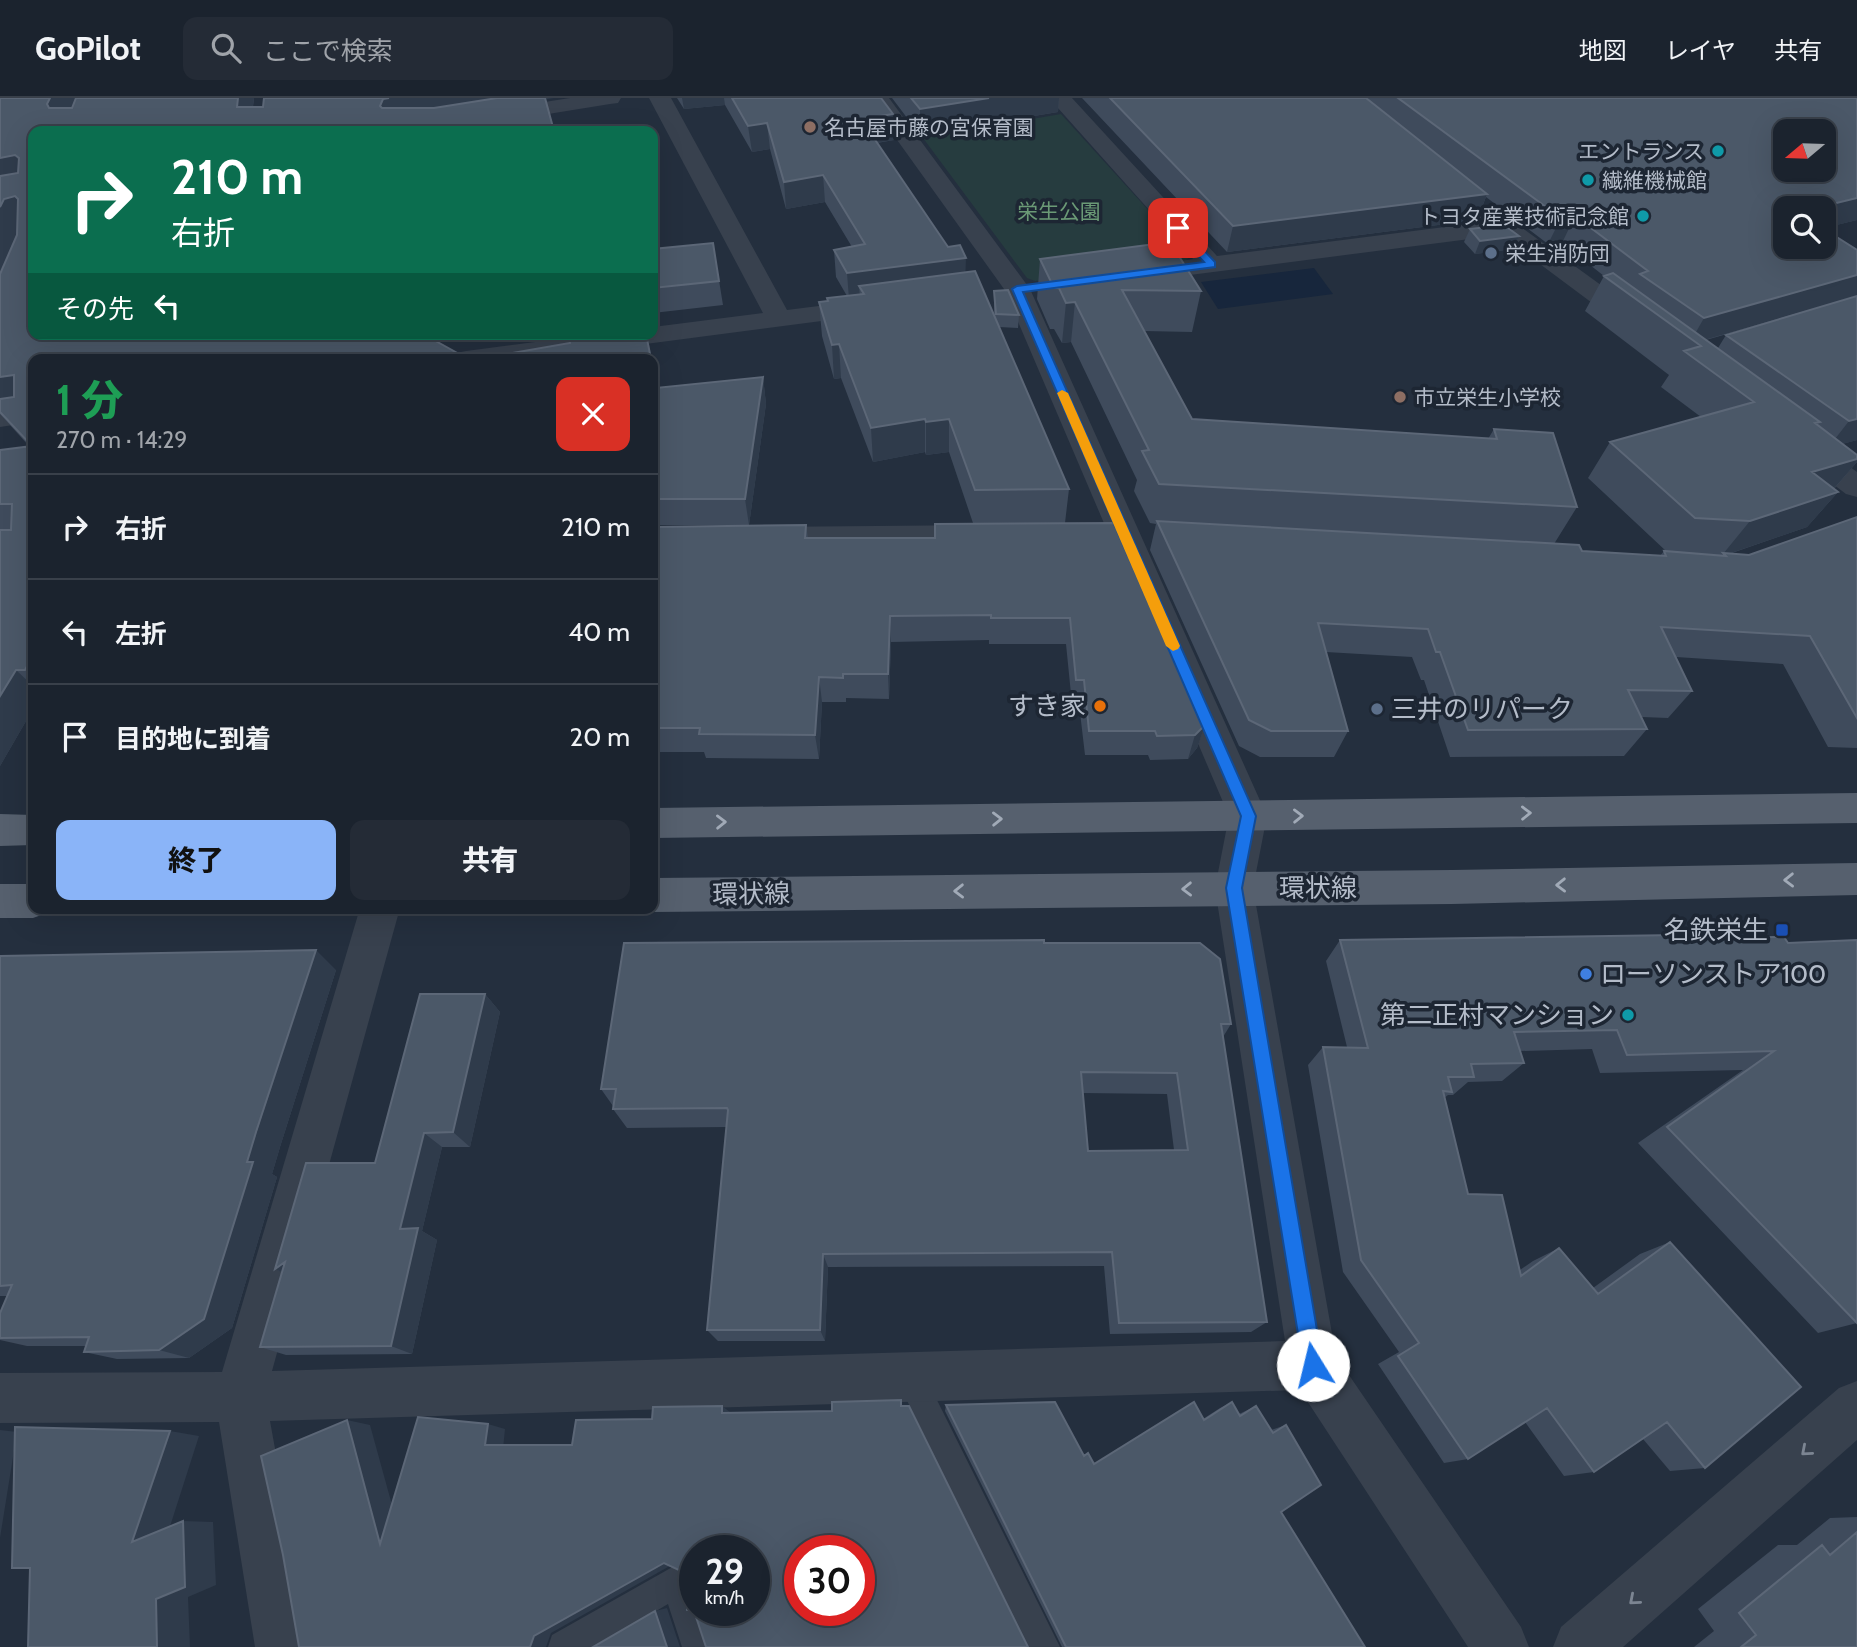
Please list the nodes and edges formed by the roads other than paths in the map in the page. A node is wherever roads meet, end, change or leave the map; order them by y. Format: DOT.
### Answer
graph roads {
  1 [pos="445,98"];
  2 [pos="610,98"];
  3 [pos="660,98"];
  4 [pos="878,98"];
  5 [pos="1060,98"];
  6 [pos="448,126"];
  7 [pos="459,126"];
  8 [pos="1461,193"];
  9 [pos="1504,227"];
  10 [pos="1212,265"];
  11 [pos="1108,278"];
  12 [pos="892,305"];
  13 [pos="779,319"];
  14 [pos="658,332"];
  15 [pos="585,340"];
  16 [pos="1661,341"];
  17 [pos="474,352"];
  18 [pos="28,415"];
  19 [pos="0,418"];
  20 [pos="1781,430"];
  21 [pos="1857,486"];
  22 [pos="1016,536"];
  23 [pos="658,539"];
  24 [pos="1857,808"];
  25 [pos="1248,816"];
  26 [pos="658,823"];
  27 [pos="0,830"];
  28 [pos="28,830"];
  29 [pos="1857,879"];
  30 [pos="1234,888"];
  31 [pos="658,895"];
  32 [pos="0,901"];
  33 [pos="28,901"];
  34 [pos="378,914"];
  35 [pos="1313,1365"];
  36 [pos="911,1378"];
  37 [pos="0,1398"];
  38 [pos="240,1398"];
  39 [pos="1857,1406"];
  40 [pos="283,1647"];
  41 [pos="564,1647"];
  42 [pos="698,1647"];
  43 [pos="1044,1647"];
  44 [pos="1501,1647"];
  45 [pos="1581,1647"];
  1 -- 6 [label="street"];
  2 -- 7 [label="street"];
  3 -- 13 [label="street"];
  4 -- 25 [label="street"];
  5 -- 10 [label="street"];
  8 -- 9 [label="street"];
  9 -- 10 [label="street"];
  9 -- 16 [label="street"];
  10 -- 11 [label="street"];
  12 -- 13 [label="street"];
  13 -- 14 [label="street"];
  15 -- 17 [label="street"];
  18 -- 19 [label="street"];
  20 -- 21 [label="street"];
  22 -- 23 [label="street"];
  25 -- 24 [label="main road, one-way"];
  26 -- 25 [label="main road, one-way"];
  25 -- 30 [label="street"];
  27 -- 28 [label="main road"];
  29 -- 30 [label="main road, 環状線, one-way"];
  30 -- 31 [label="main road, 環状線, one-way"];
  30 -- 35 [label="street"];
  32 -- 33 [label="main road"];
  34 -- 38 [label="street"];
  35 -- 36 [label="street"];
  35 -- 44 [label="street"];
  36 -- 38 [label="street"];
  36 -- 43 [label="lane"];
  37 -- 38 [label="street"];
  38 -- 40 [label="street"];
  39 -- 45 [label="street, one-way"];
  41 -- 42 [label="lane"];
}
